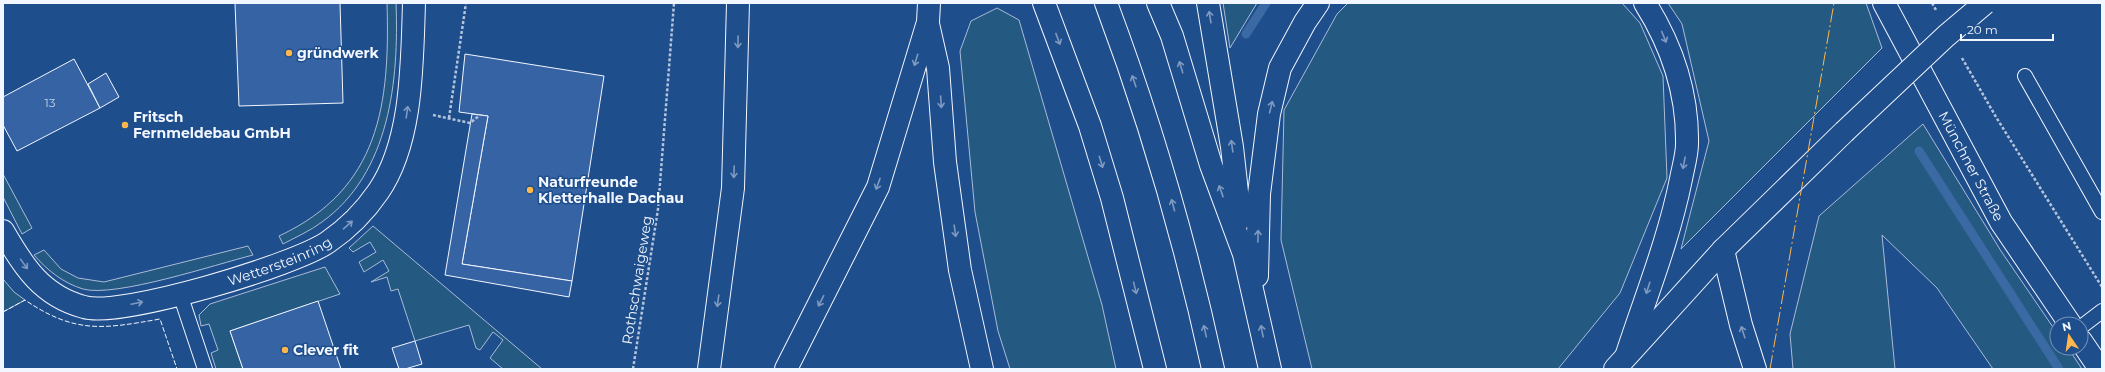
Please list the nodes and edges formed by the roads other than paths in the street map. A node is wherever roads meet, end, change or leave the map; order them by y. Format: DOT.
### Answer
graph roads {
  1 [pos="414,3"];
  2 [pos="738,3"];
  3 [pos="1044,3"];
  4 [pos="1106,3"];
  5 [pos="1158,3"];
  6 [pos="1208,3"];
  7 [pos="1318,3"];
  8 [pos="1645,3"];
  9 [pos="1884,3"];
  10 [pos="1985,3"];
  11 [pos="928,13"];
  12 [pos="2025,76"];
  13 [pos="2102,212"];
  14 [pos="3,231"];
  15 [pos="1723,250"];
  16 [pos="1244,254"];
  17 [pos="180,294"];
  18 [pos="1257,303"];
  19 [pos="2102,311"];
  20 [pos="2065,316"];
  21 [pos="2089,322"];
  22 [pos="2089,353"];
  23 [pos="1621,361"];
  24 [pos="205,369"];
  25 [pos="709,369"];
  26 [pos="786,369"];
  27 [pos="982,369"];
  28 [pos="1155,369"];
  29 [pos="1213,369"];
  30 [pos="1270,369"];
  31 [pos="1755,369"];
  32 [pos="2100,369"];
  17 -- 1 [label="main road, Wettersteinring, one-way"];
  2 -- 25 [label="main road, one-way"];
  3 -- 28 [label="main road, one-way"];
  29 -- 4 [label="main road, one-way"];
  16 -- 5 [label="main road, one-way"];
  16 -- 6 [label="main road, one-way"];
  18 -- 7 [label="main road, one-way"];
  8 -- 23 [label="main road, one-way"];
  9 -- 20 [label="main road, Münchner Straße"];
  10 -- 15 [label="main road, bridge"];
  11 -- 26 [label="main road, one-way"];
  11 -- 27 [label="main road, one-way"];
  12 -- 13 [label="lane"];
  14 -- 17 [label="main road, Wettersteinring, one-way"];
  15 -- 23 [label="main road"];
  31 -- 15 [label="main road, one-way"];
  16 -- 18 [label="main road"];
  17 -- 24 [label="lane"];
  30 -- 18 [label="main road, one-way"];
  19 -- 21 [label="lane"];
  22 -- 32 [label="main road"];
}
